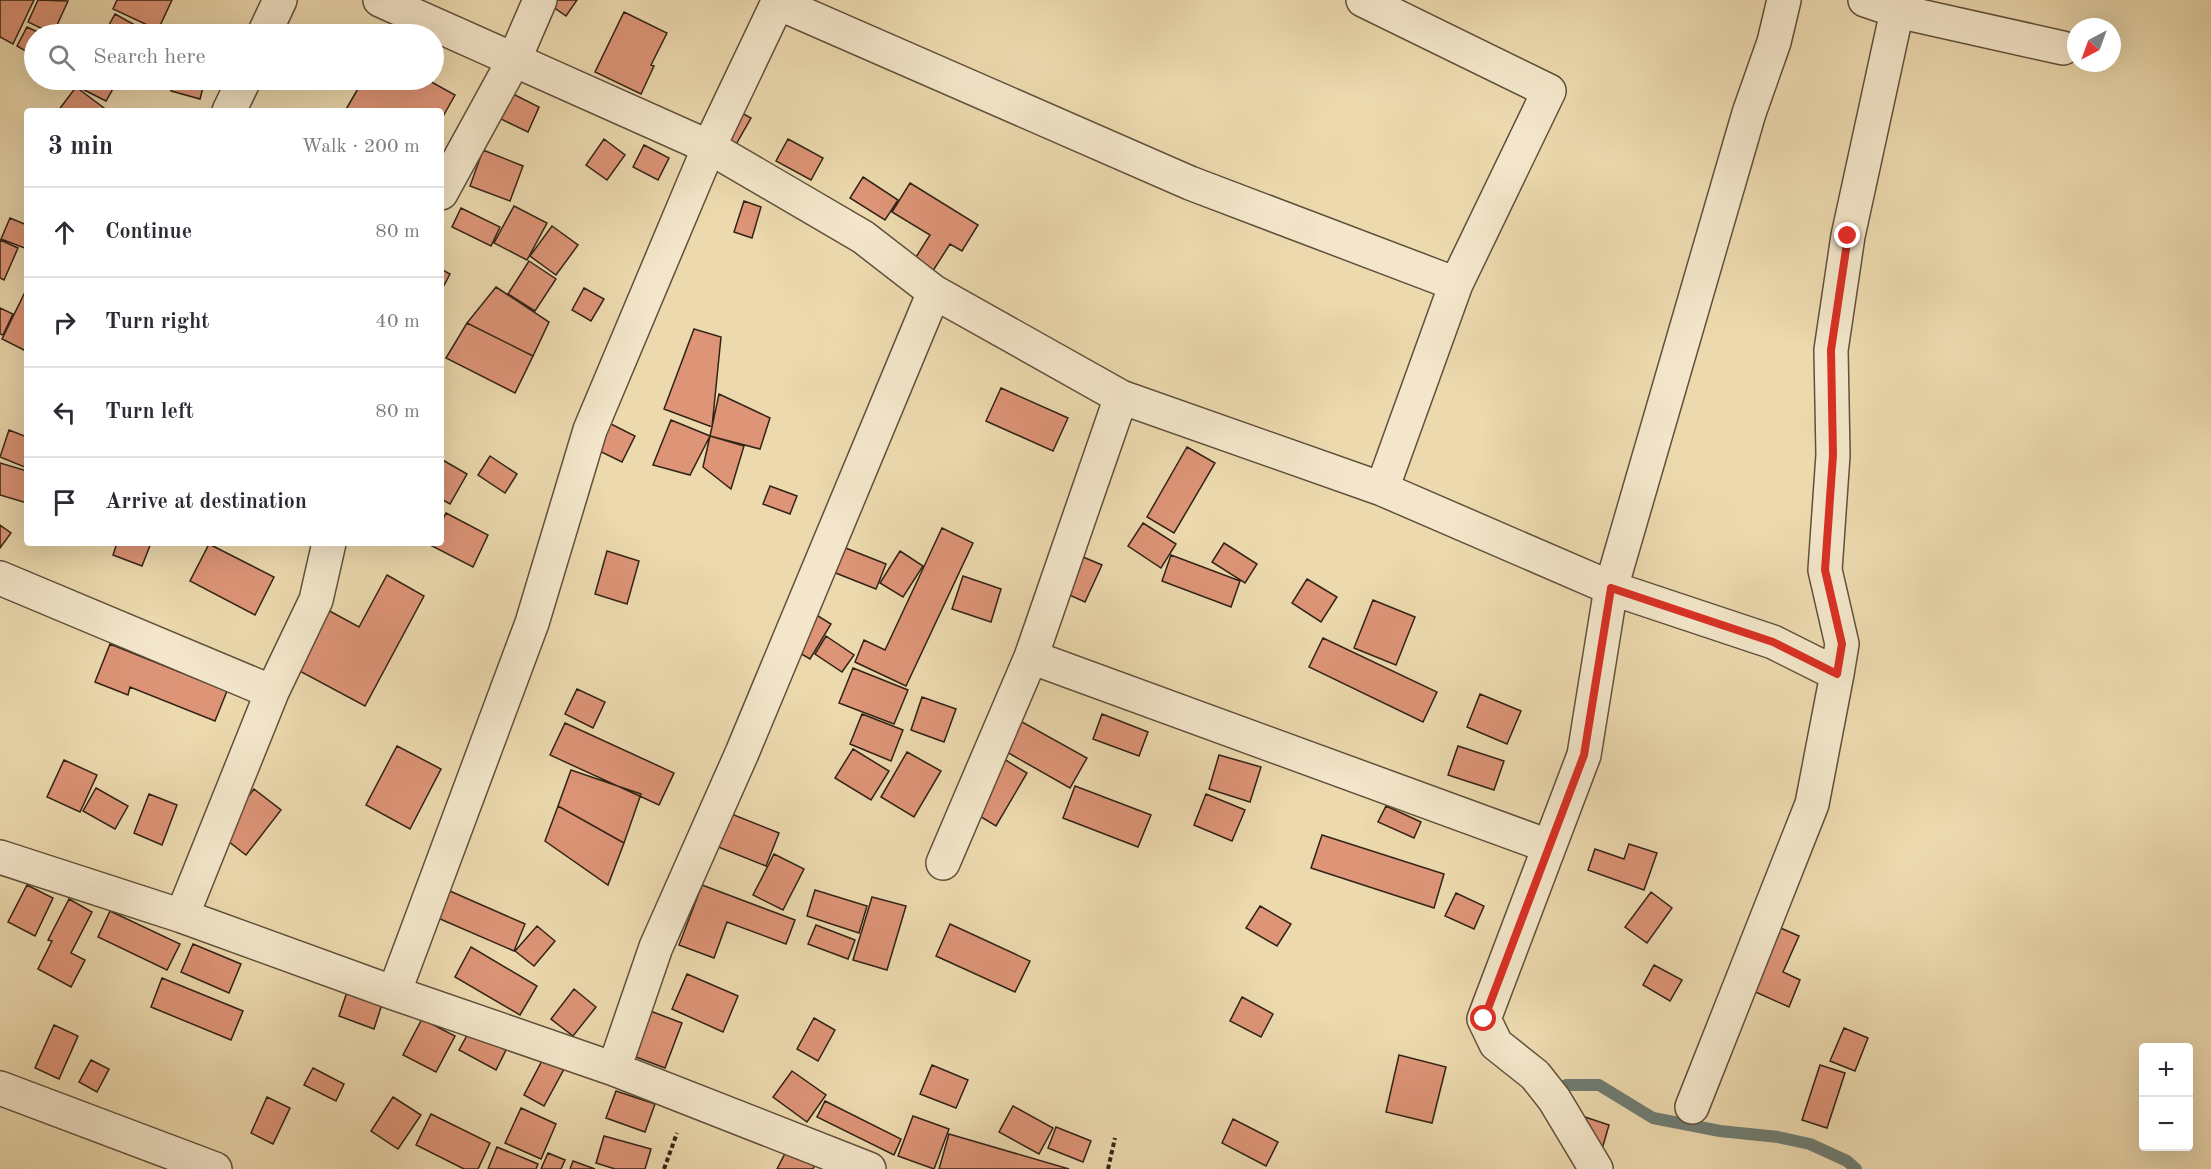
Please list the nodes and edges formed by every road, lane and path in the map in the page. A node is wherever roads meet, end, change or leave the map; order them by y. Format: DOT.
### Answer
graph roads {
  1 [pos="280,0"];
  2 [pos="380,0"];
  3 [pos="540,0"];
  4 [pos="1363,0"];
  5 [pos="1784,0"];
  6 [pos="779,1"];
  7 [pos="1876,3"];
  8 [pos="269,24"];
  9 [pos="434,24"];
  10 [pos="444,29"];
  11 [pos="2063,48"];
  12 [pos="514,60"];
  13 [pos="239,90"];
  14 [pos="230,108"];
  15 [pos="710,147"];
  16 [pos="444,188"];
  17 [pos="1456,284"];
  18 [pos="934,292"];
  19 [pos="1121,397"];
  20 [pos="1383,489"];
  21 [pos="328,546"];
  22 [pos="0,578"];
  23 [pos="1611,588"];
  24 [pos="1031,657"];
  25 [pos="1837,674"];
  26 [pos="272,692"];
  27 [pos="1548,846"];
  28 [pos="0,857"];
  29 [pos="943,863"];
  30 [pos="182,916"];
  31 [pos="394,993"];
  32 [pos="614,1069"];
  33 [pos="0,1088"];
  34 [pos="1692,1107"];
  35 [pos="1115,1138"];
  36 [pos="215,1169"];
  37 [pos="869,1169"];
  38 [pos="1108,1169"];
  39 [pos="1596,1169"];
  1 -- 8 [label="street"];
  2 -- 9 [label="street"];
  3 -- 12 [label="street"];
  4 -- 17 [label="street"];
  5 -- 23 [label="street"];
  6 -- 15 [label="street"];
  6 -- 17 [label="street"];
  7 -- 11 [label="street"];
  7 -- 25 [label="street"];
  10 -- 12 [label="street"];
  12 -- 15 [label="street"];
  12 -- 16 [label="street"];
  13 -- 14 [label="street"];
  15 -- 18 [label="street"];
  15 -- 31 [label="street"];
  17 -- 20 [label="street"];
  18 -- 19 [label="street"];
  18 -- 32 [label="street"];
  19 -- 20 [label="street"];
  19 -- 24 [label="street"];
  20 -- 23 [label="street"];
  21 -- 26 [label="street"];
  22 -- 26 [label="street"];
  23 -- 25 [label="street"];
  23 -- 27 [label="street"];
  24 -- 27 [label="street"];
  24 -- 29 [label="street"];
  25 -- 34 [label="street"];
  26 -- 30 [label="street"];
  27 -- 39 [label="street"];
  28 -- 30 [label="street"];
  30 -- 31 [label="street"];
  31 -- 32 [label="street"];
  32 -- 37 [label="street"];
  33 -- 36 [label="street"];
  35 -- 38 [label="path"];
}
